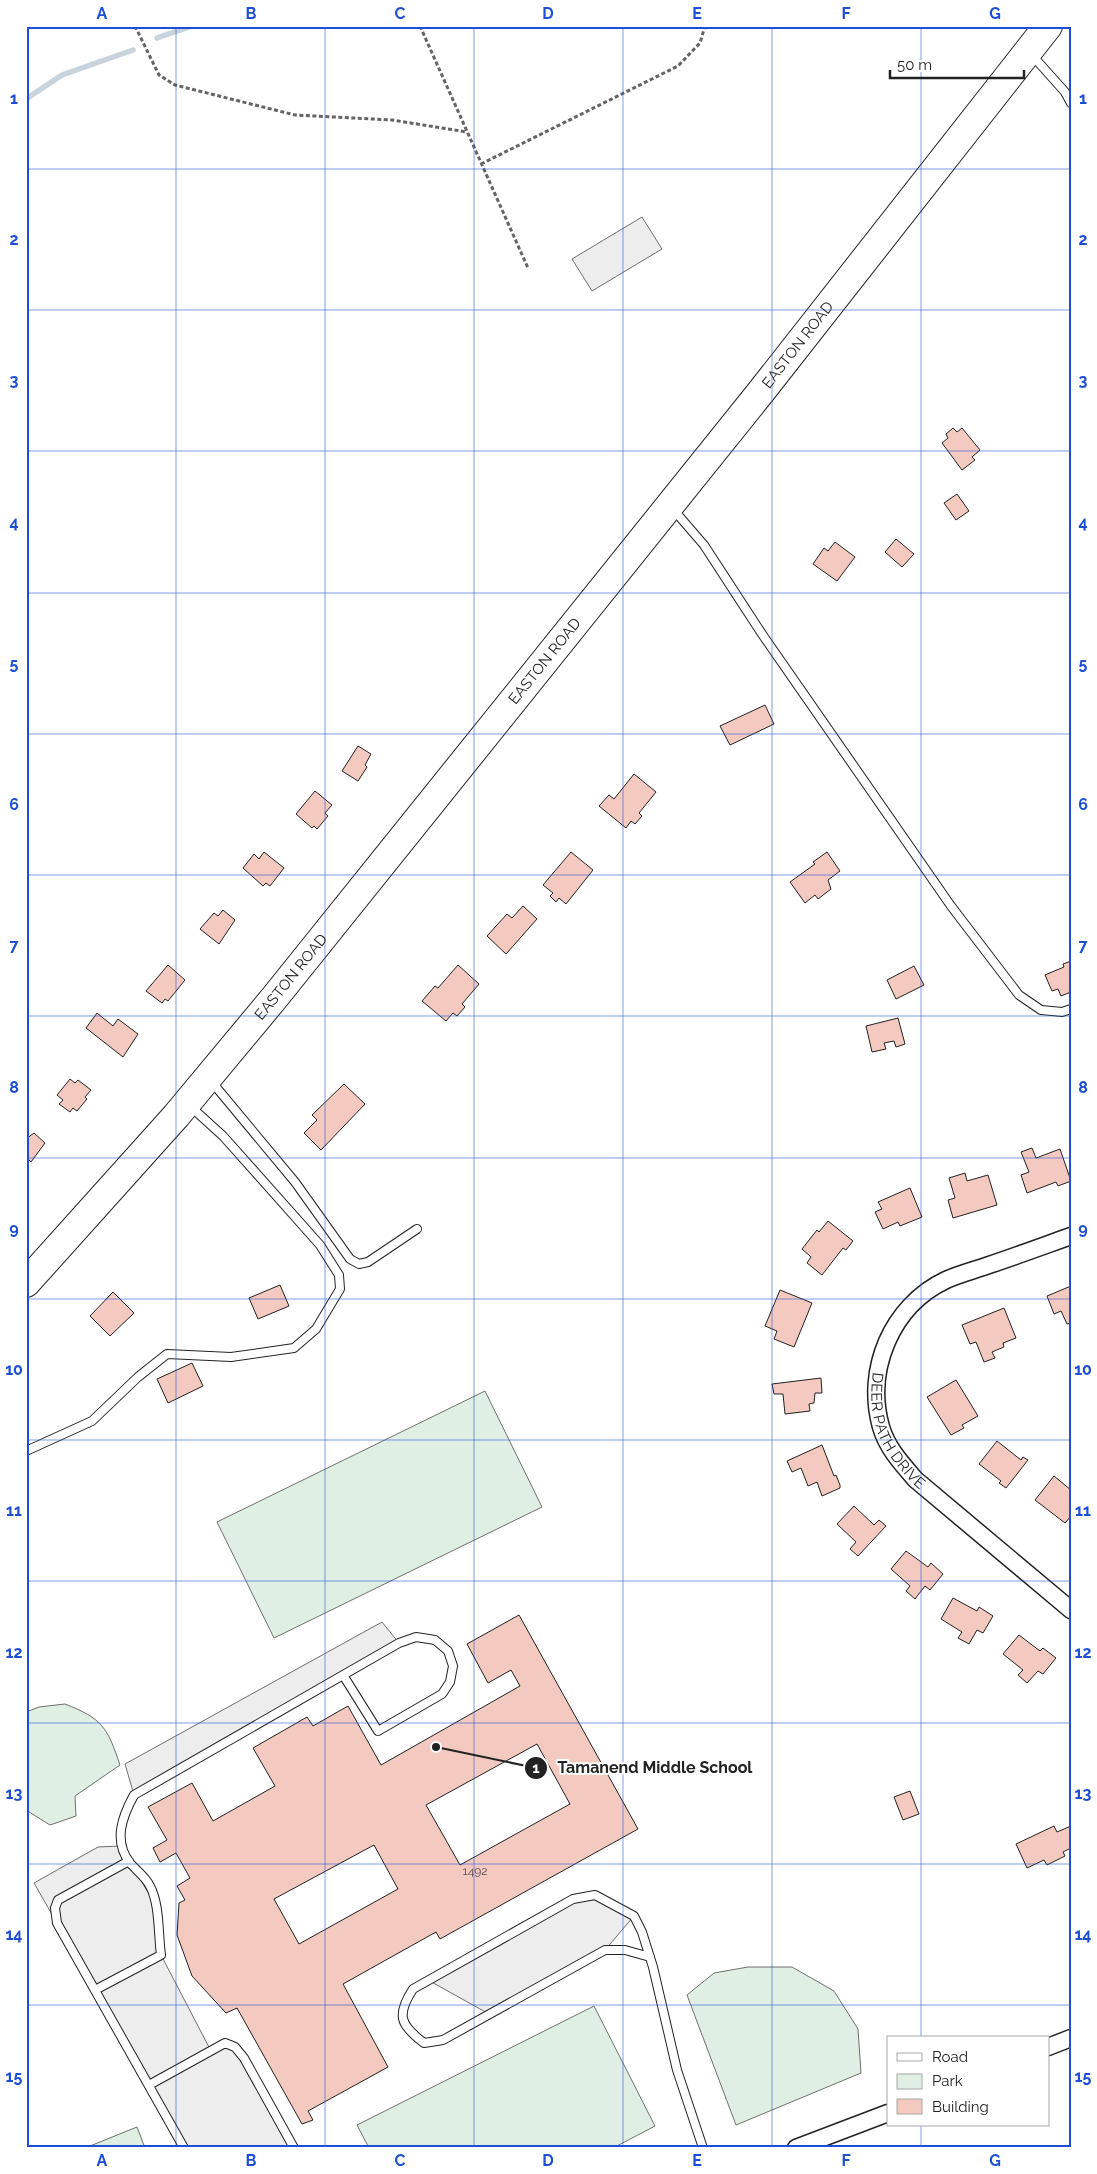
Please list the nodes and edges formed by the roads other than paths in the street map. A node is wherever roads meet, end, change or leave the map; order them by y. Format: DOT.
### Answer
graph roads {
  1 [pos="1048,26"];
  2 [pos="1030,52"];
  3 [pos="1071,103"];
  4 [pos="669,505"];
  5 [pos="1071,1009"];
  6 [pos="208,1078"];
  7 [pos="187,1103"];
  8 [pos="417,1229"];
  9 [pos="1071,1236"];
  10 [pos="26,1283"];
  11 [pos="26,1451"];
  12 [pos="1071,1610"];
  13 [pos="343,1675"];
  14 [pos="129,1861"];
  15 [pos="650,1957"];
  16 [pos="95,1990"];
  17 [pos="1071,2038"];
  18 [pos="1050,2046"];
  19 [pos="149,2085"];
  20 [pos="887,2114"];
  21 [pos="835,2141"];
  22 [pos="184,2148"];
  23 [pos="294,2148"];
  24 [pos="703,2148"];
  25 [pos="796,2148"];
  1 -- 2 [label="highway, EASTON ROAD"];
  2 -- 3 [label="lane"];
  2 -- 4 [label="highway, EASTON ROAD"];
  4 -- 5 [label="lane"];
  4 -- 6 [label="highway, EASTON ROAD"];
  6 -- 7 [label="highway, EASTON ROAD"];
  6 -- 8 [label="lane"];
  7 -- 10 [label="highway, EASTON ROAD"];
  7 -- 11 [label="lane"];
  9 -- 12 [label="street, DEER PATH DRIVE"];
  13 -- 13 [label="lane"];
  13 -- 14 [label="lane"];
  14 -- 16 [label="lane"];
  14 -- 16 [label="lane"];
  15 -- 15 [label="lane"];
  15 -- 24 [label="lane"];
  16 -- 19 [label="lane"];
  17 -- 18 [label="street"];
  19 -- 22 [label="lane"];
  19 -- 23 [label="lane"];
  20 -- 21 [label="street"];
  21 -- 25 [label="street"];
}
